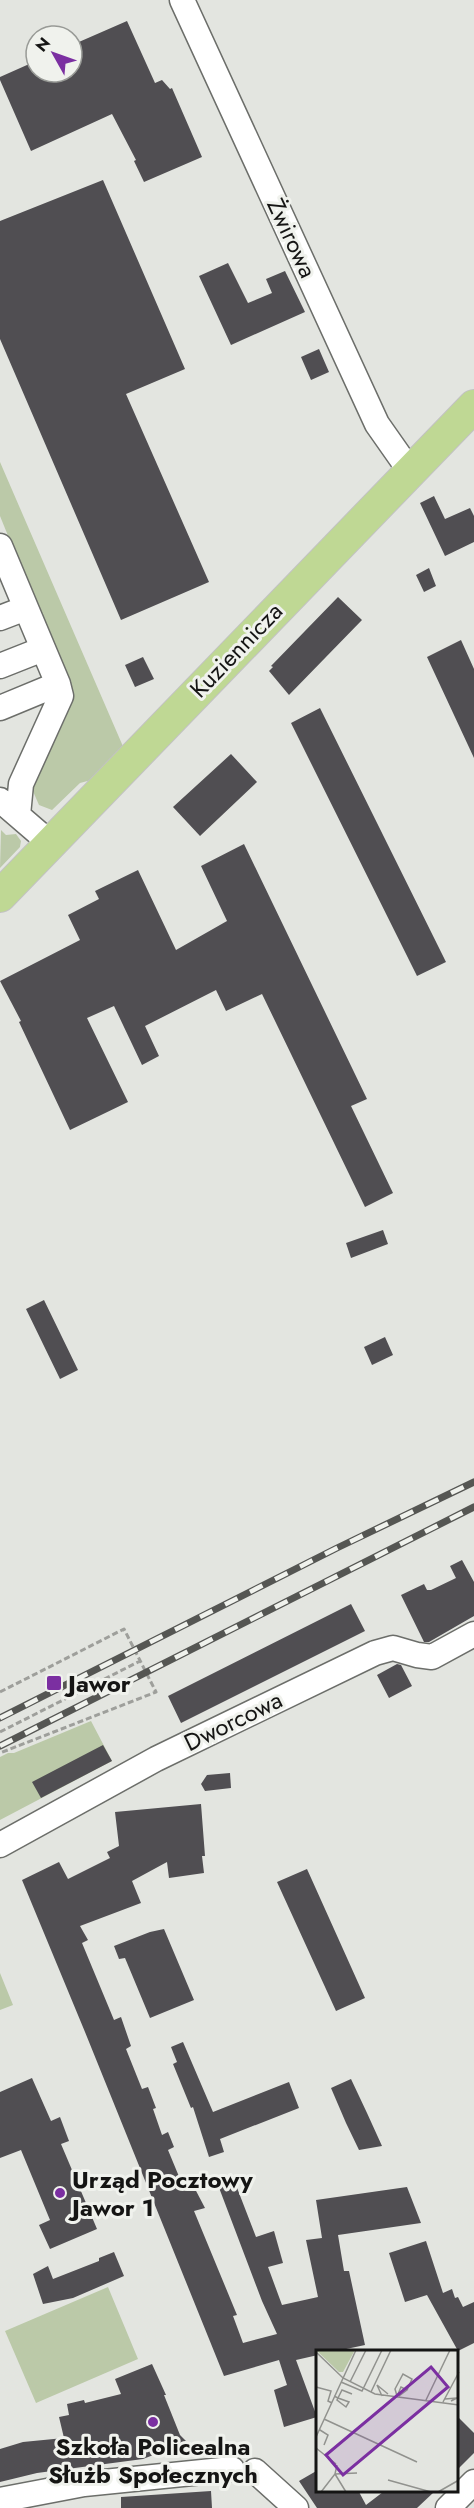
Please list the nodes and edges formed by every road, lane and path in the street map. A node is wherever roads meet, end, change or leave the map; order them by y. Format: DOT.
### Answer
graph roads {
  1 [pos="182,0"];
  2 [pos="474,406"];
  3 [pos="410,471"];
  4 [pos="0,546"];
  5 [pos="26,608"];
  6 [pos="0,618"];
  7 [pos="43,648"];
  8 [pos="0,666"];
  9 [pos="58,684"];
  10 [pos="0,708"];
  11 [pos="6,811"];
  12 [pos="50,843"];
  13 [pos="0,896"];
  14 [pos="474,1634"];
  15 [pos="141,1661"];
  16 [pos="0,1692"];
  17 [pos="0,1732"];
  18 [pos="0,1753"];
  19 [pos="0,1845"];
  20 [pos="474,2482"];
  21 [pos="0,2500"];
  22 [pos="296,2508"];
  23 [pos="448,2508"];
  1 -- 3 [label="street, Żwirowa"];
  2 -- 3 [label="main road, Kuziennicza"];
  3 -- 12 [label="main road, Kuziennicza"];
  4 -- 5 [label="street"];
  5 -- 6 [label="street"];
  5 -- 7 [label="street"];
  7 -- 8 [label="street"];
  7 -- 9 [label="street"];
  9 -- 10 [label="street"];
  9 -- 11 [label="street"];
  11 -- 12 [label="street"];
  12 -- 13 [label="main road, Kuziennicza"];
  14 -- 19 [label="street, Dworcowa"];
  15 -- 16 [label="path"];
  15 -- 17 [label="path"];
  15 -- 18 [label="path"];
  20 -- 23 [label="street"];
  21 -- 22 [label="street"];
}
